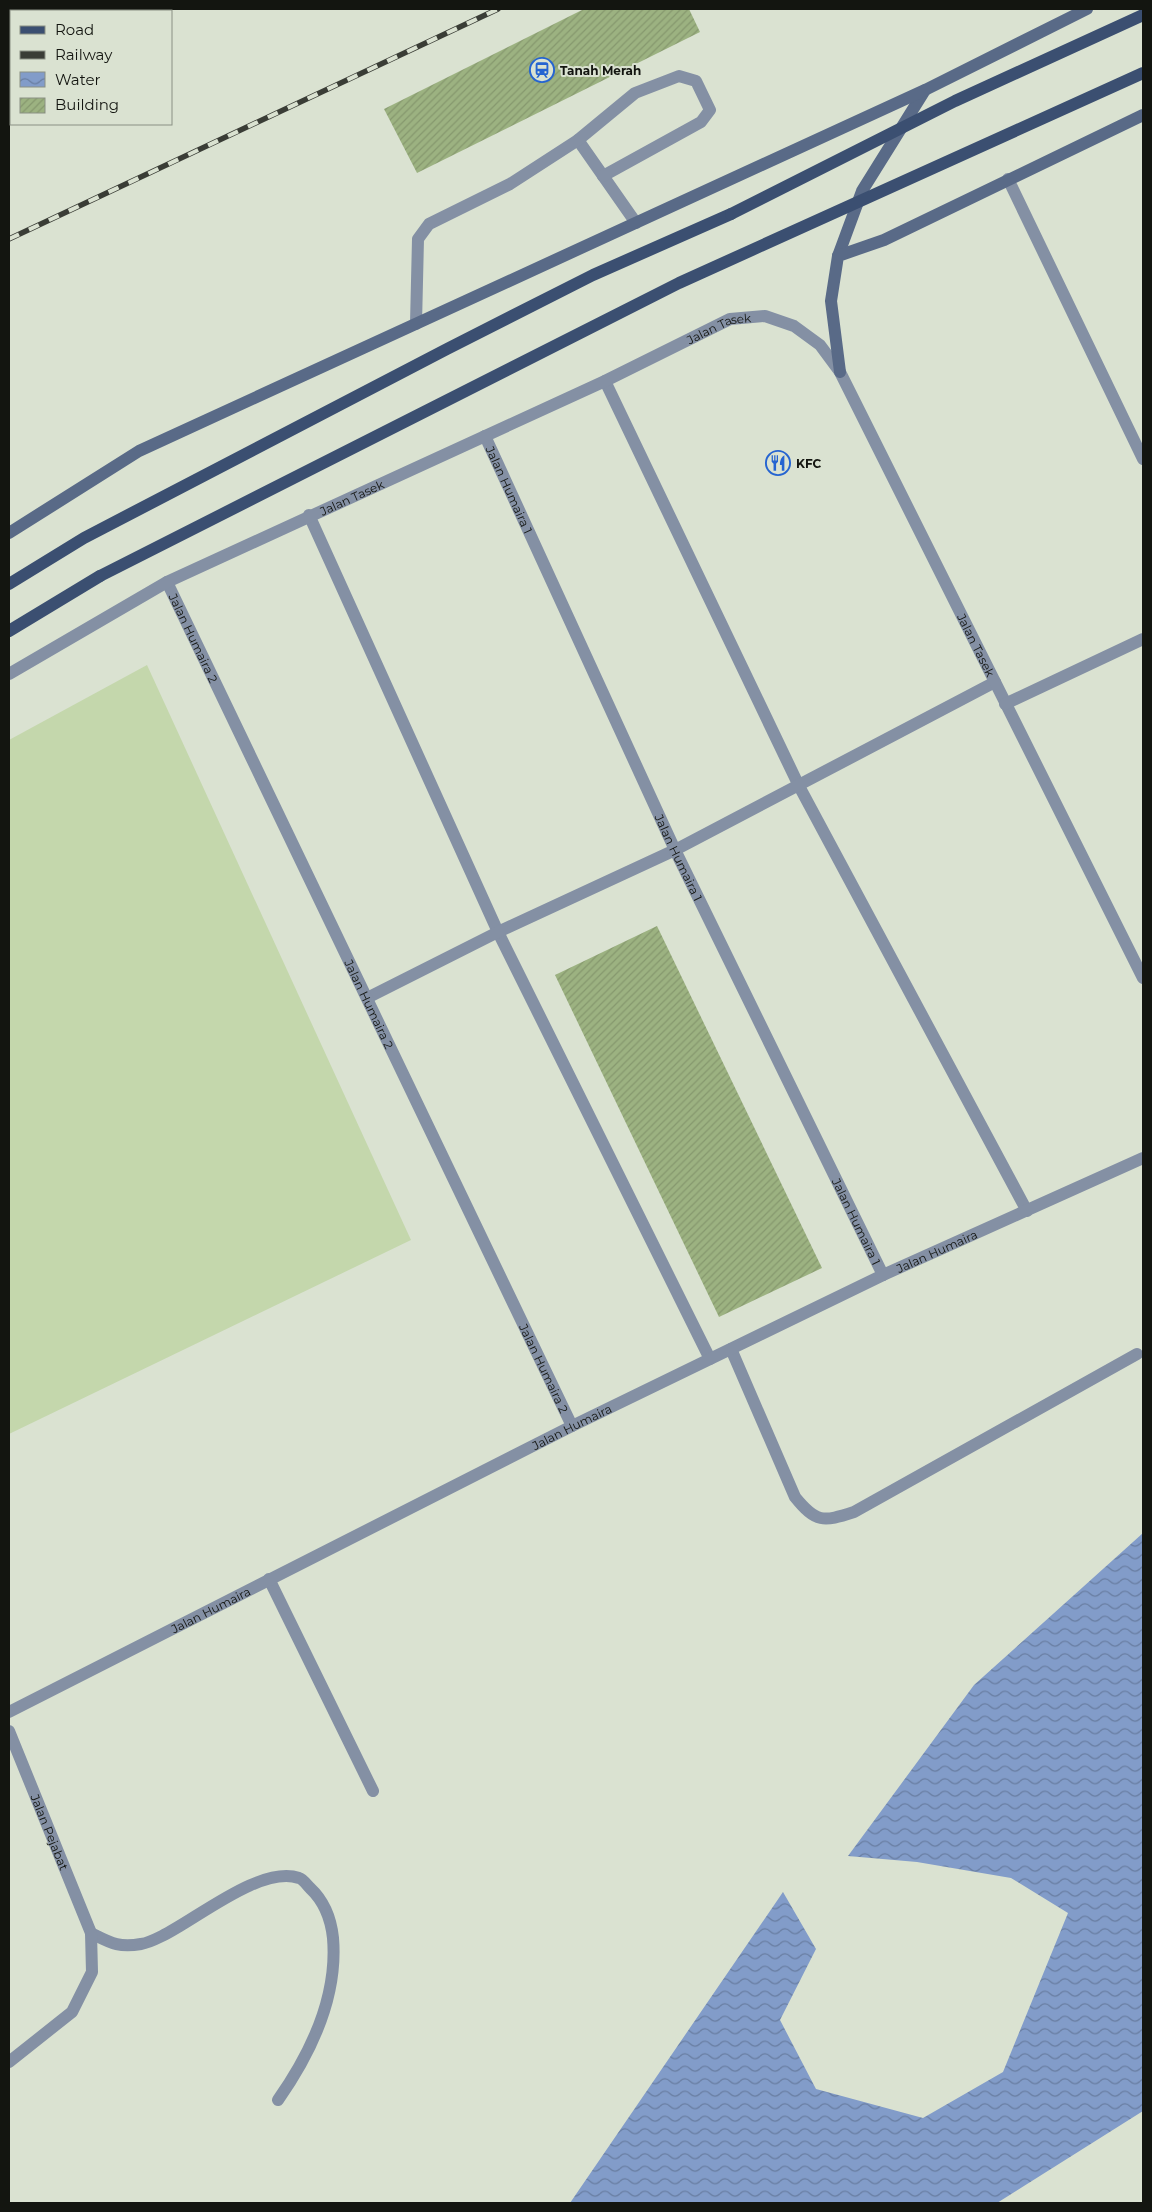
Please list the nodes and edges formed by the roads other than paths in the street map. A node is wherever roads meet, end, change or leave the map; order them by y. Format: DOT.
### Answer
graph roads {
  1 [pos="1087,9"];
  2 [pos="1143,15"];
  3 [pos="1143,73"];
  4 [pos="925,90"];
  5 [pos="1143,115"];
  6 [pos="578,140"];
  7 [pos="603,176"];
  8 [pos="1008,179"];
  9 [pos="636,224"];
  10 [pos="838,256"];
  11 [pos="416,324"];
  12 [pos="840,372"];
  13 [pos="605,381"];
  14 [pos="485,436"];
  15 [pos="1143,459"];
  16 [pos="309,515"];
  17 [pos="9,533"];
  18 [pos="167,582"];
  19 [pos="9,584"];
  20 [pos="9,631"];
  21 [pos="1143,639"];
  22 [pos="9,674"];
  23 [pos="995,682"];
  24 [pos="1005,704"];
  25 [pos="799,786"];
  26 [pos="675,850"];
  27 [pos="498,932"];
  28 [pos="1143,978"];
  29 [pos="367,998"];
  30 [pos="1143,1158"];
  31 [pos="1027,1211"];
  32 [pos="883,1276"];
  33 [pos="731,1349"];
  34 [pos="1137,1354"];
  35 [pos="710,1359"];
  36 [pos="572,1426"];
  37 [pos="269,1579"];
  38 [pos="9,1712"];
  39 [pos="9,1731"];
  40 [pos="373,1791"];
  41 [pos="91,1933"];
  42 [pos="9,2062"];
  43 [pos="278,2100"];
  1 -- 4 [label="main road"];
  2 -- 19 [label="main road, bridge"];
  3 -- 20 [label="main road, bridge"];
  4 -- 9 [label="main road"];
  4 -- 10 [label="main road"];
  5 -- 8 [label="main road"];
  6 -- 7 [label="street"];
  6 -- 7 [label="street"];
  6 -- 11 [label="street"];
  7 -- 9 [label="street"];
  8 -- 10 [label="main road"];
  8 -- 15 [label="street"];
  9 -- 11 [label="main road"];
  10 -- 12 [label="main road"];
  11 -- 17 [label="main road"];
  12 -- 13 [label="street, Jalan Tasek"];
  12 -- 23 [label="street, Jalan Tasek"];
  13 -- 14 [label="street, Jalan Tasek"];
  13 -- 25 [label="street"];
  14 -- 16 [label="street, Jalan Tasek"];
  14 -- 26 [label="street, Jalan Humaira 1"];
  16 -- 18 [label="street, Jalan Tasek"];
  16 -- 27 [label="street"];
  18 -- 22 [label="street, Jalan Tasek"];
  18 -- 29 [label="street, Jalan Humaira 2"];
  21 -- 24 [label="street"];
  23 -- 24 [label="street, Jalan Tasek"];
  23 -- 25 [label="street"];
  24 -- 28 [label="street, Jalan Tasek"];
  25 -- 26 [label="street"];
  25 -- 31 [label="street"];
  26 -- 27 [label="street"];
  26 -- 32 [label="street, Jalan Humaira 1"];
  27 -- 29 [label="street"];
  27 -- 35 [label="street"];
  29 -- 36 [label="street, Jalan Humaira 2"];
  30 -- 31 [label="street, Jalan Humaira"];
  31 -- 32 [label="street, Jalan Humaira"];
  32 -- 33 [label="street, Jalan Humaira"];
  33 -- 34 [label="street"];
  33 -- 35 [label="street, Jalan Humaira"];
  35 -- 36 [label="street, Jalan Humaira"];
  36 -- 37 [label="street, Jalan Humaira"];
  37 -- 38 [label="street, Jalan Humaira"];
  37 -- 40 [label="street"];
  39 -- 41 [label="street, Jalan Pejabat"];
  41 -- 42 [label="street"];
  41 -- 43 [label="street"];
}
